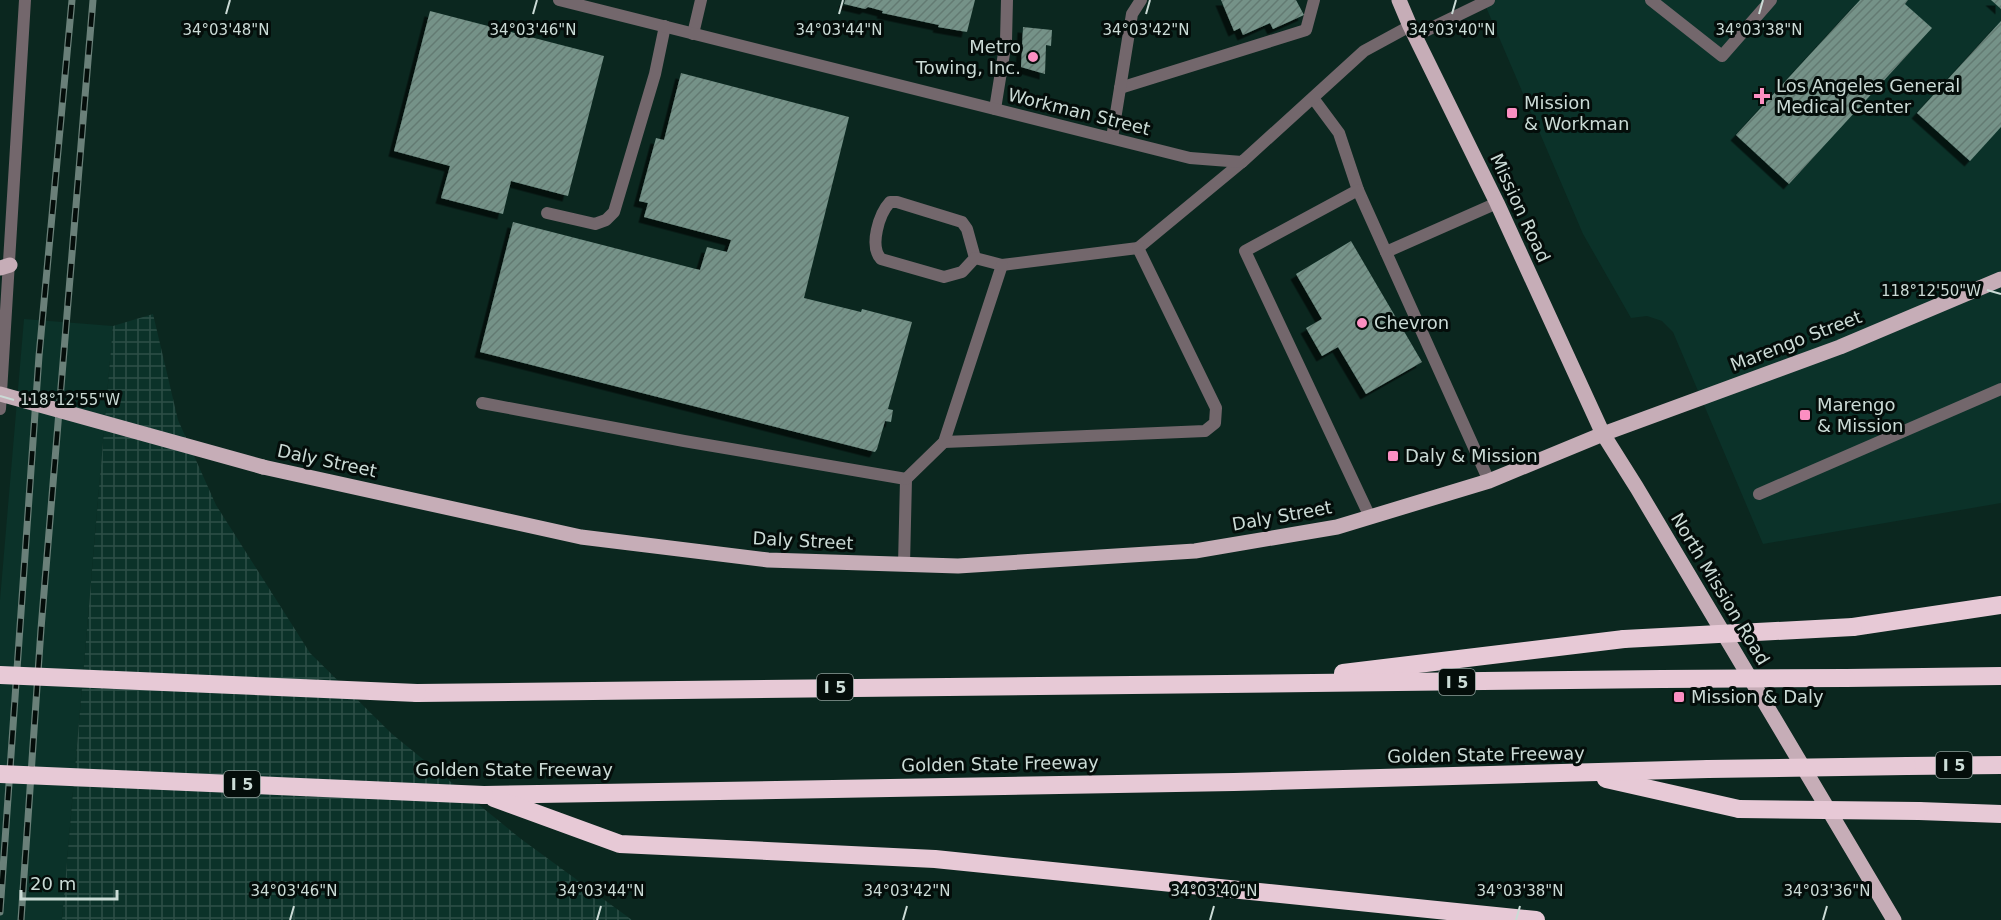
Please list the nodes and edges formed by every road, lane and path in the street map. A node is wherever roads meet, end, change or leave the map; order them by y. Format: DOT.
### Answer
graph roads {
  1 [pos="25,0"];
  2 [pos="559,0"];
  3 [pos="700,0"];
  4 [pos="1007,0"];
  5 [pos="1141,0"];
  6 [pos="1314,0"];
  7 [pos="1399,0"];
  8 [pos="1489,0"];
  9 [pos="1650,0"];
  10 [pos="1770,0"];
  11 [pos="665,26"];
  12 [pos="1412,31"];
  13 [pos="693,34"];
  14 [pos="1120,88"];
  15 [pos="1313,98"];
  16 [pos="995,109"];
  17 [pos="1112,138"];
  18 [pos="1242,162"];
  19 [pos="1358,190"];
  20 [pos="1497,204"];
  21 [pos="547,213"];
  22 [pos="1138,248"];
  23 [pos="1386,252"];
  24 [pos="975,258"];
  25 [pos="1002,265"];
  26 [pos="5,267"];
  27 [pos="2001,279"];
  28 [pos="2001,389"];
  29 [pos="0,394"];
  30 [pos="482,403"];
  31 [pos="0,409"];
  32 [pos="1603,434"];
  33 [pos="944,442"];
  34 [pos="906,479"];
  35 [pos="1489,481"];
  36 [pos="1760,494"];
  37 [pos="1370,517"];
  38 [pos="904,565"];
  39 [pos="2001,605"];
  40 [pos="0,675"];
  41 [pos="2001,676"];
  42 [pos="1252,684"];
  43 [pos="2001,765"];
  44 [pos="1581,773"];
  45 [pos="0,774"];
  46 [pos="484,795"];
  47 [pos="2001,814"];
  48 [pos="1536,920"];
  49 [pos="1894,920"];
  1 -- 26 [label="street"];
  2 -- 11 [label="street, Workman Street"];
  3 -- 13 [label="street"];
  4 -- 16 [label="street"];
  5 -- 14 [label="street"];
  6 -- 14 [label="street"];
  7 -- 12 [label="main road, Mission Road"];
  8 -- 12 [label="street"];
  9 -- 10 [label="street"];
  11 -- 13 [label="street, Workman Street"];
  11 -- 21 [label="street"];
  12 -- 15 [label="street"];
  12 -- 20 [label="main road, Mission Road"];
  13 -- 16 [label="street, Workman Street"];
  14 -- 17 [label="street"];
  15 -- 18 [label="street"];
  15 -- 19 [label="street"];
  16 -- 17 [label="street, Workman Street"];
  17 -- 18 [label="street, Workman Street"];
  18 -- 22 [label="street"];
  19 -- 23 [label="street"];
  19 -- 37 [label="street"];
  20 -- 23 [label="street"];
  20 -- 32 [label="main road, Mission Road"];
  22 -- 25 [label="street"];
  22 -- 33 [label="street"];
  23 -- 35 [label="street"];
  24 -- 24 [label="street"];
  24 -- 25 [label="street"];
  25 -- 33 [label="street"];
  26 -- 31 [label="street"];
  27 -- 32 [label="main road, Marengo Street"];
  28 -- 36 [label="street"];
  29 -- 38 [label="main road, Daly Street, bridge"];
  30 -- 34 [label="street"];
  32 -- 35 [label="main road, Daly Street"];
  32 -- 49 [label="main road, North Mission Road"];
  33 -- 34 [label="street"];
  34 -- 38 [label="street"];
  35 -- 37 [label="main road, Daly Street"];
  37 -- 38 [label="main road, Daly Street"];
  39 -- 42 [label="highway, bridge"];
  40 -- 42 [label="highway, I 5, bridge"];
  41 -- 42 [label="highway, I 5, bridge"];
  43 -- 44 [label="highway, Golden State Freeway / I 5, bridge"];
  44 -- 46 [label="highway, Golden State Freeway / I 5"];
  44 -- 47 [label="highway, bridge"];
  45 -- 46 [label="highway, Golden State Freeway / I 5, bridge"];
  46 -- 48 [label="highway"];
}
